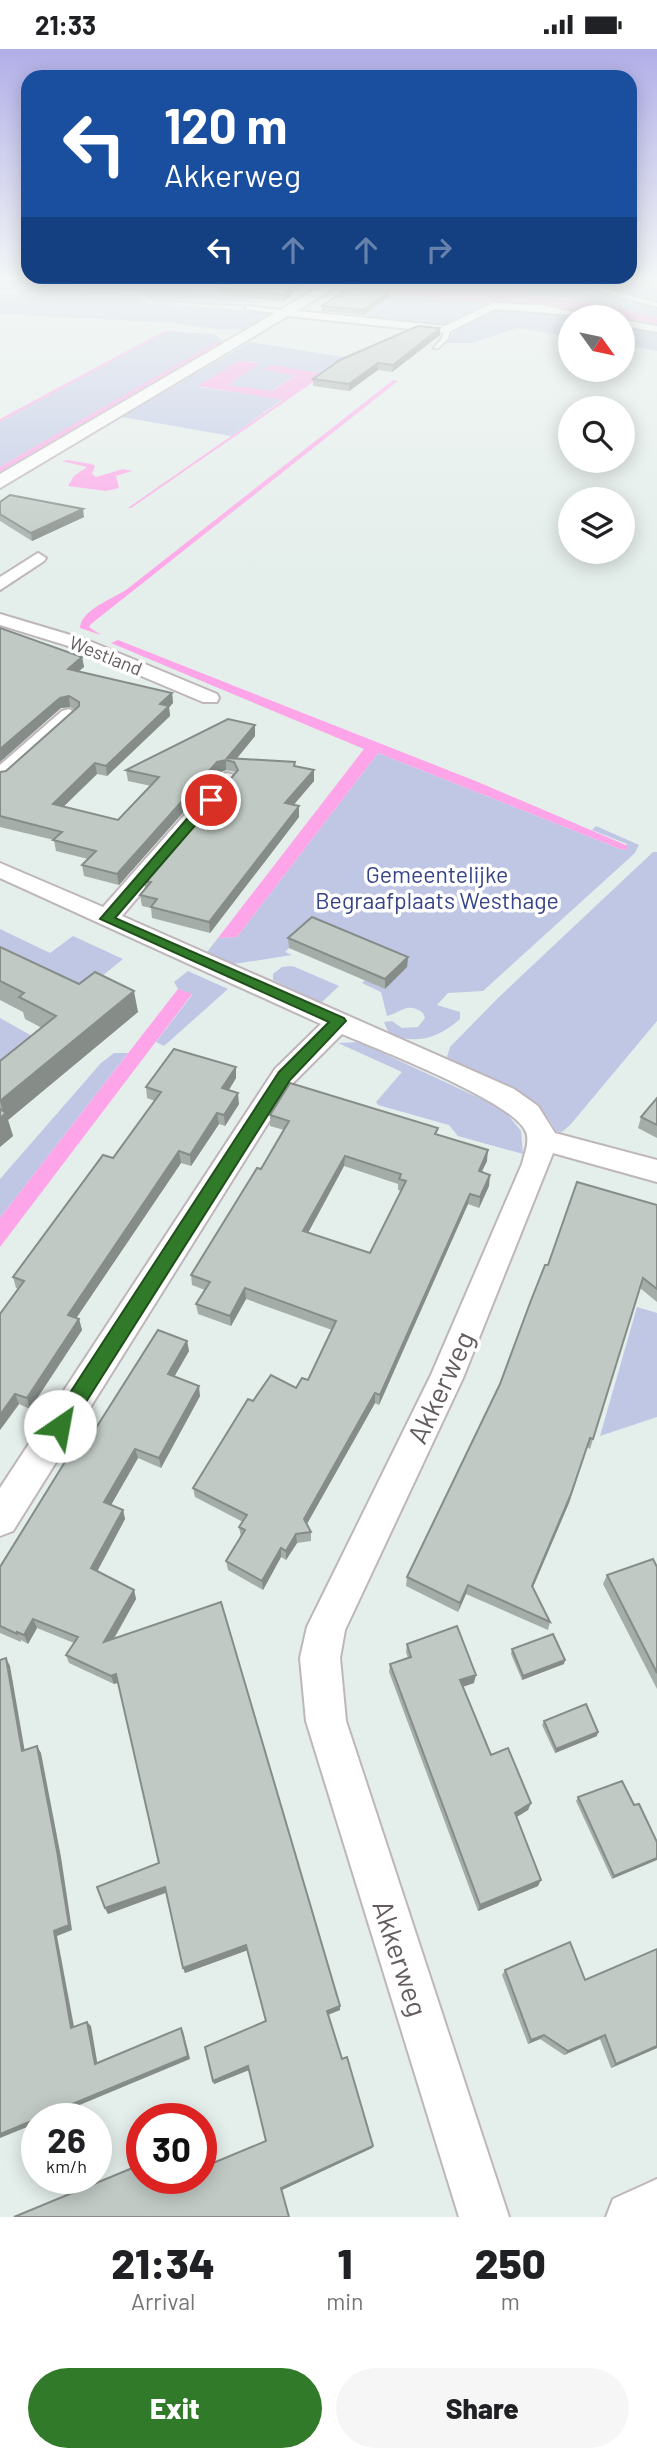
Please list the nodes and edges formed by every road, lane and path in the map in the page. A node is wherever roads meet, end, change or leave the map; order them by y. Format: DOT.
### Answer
graph roads {
  1 [pos="174,380"];
  2 [pos="0,482"];
  3 [pos="38,558"];
  4 [pos="0,585"];
  5 [pos="0,619"];
  6 [pos="209,698"];
  7 [pos="69,715"];
  8 [pos="0,776"];
  9 [pos="228,779"];
  10 [pos="0,870"];
  11 [pos="106,919"];
  12 [pos="339,1021"];
  13 [pos="542,1140"];
  14 [pos="657,1171"];
  15 [pos="0,1519"];
  16 [pos="657,2204"];
  17 [pos="484,2217"];
  18 [pos="631,2217"];
  1 -- 2 [label="street"];
  3 -- 4 [label="street"];
  5 -- 6 [label="street, Westland"];
  7 -- 8 [label="street"];
  9 -- 11 [label="street"];
  10 -- 11 [label="street"];
  11 -- 12 [label="street"];
  12 -- 13 [label="street"];
  12 -- 15 [label="street"];
  13 -- 14 [label="street"];
  13 -- 17 [label="street, Akkerweg"];
  16 -- 18 [label="street"];
}
